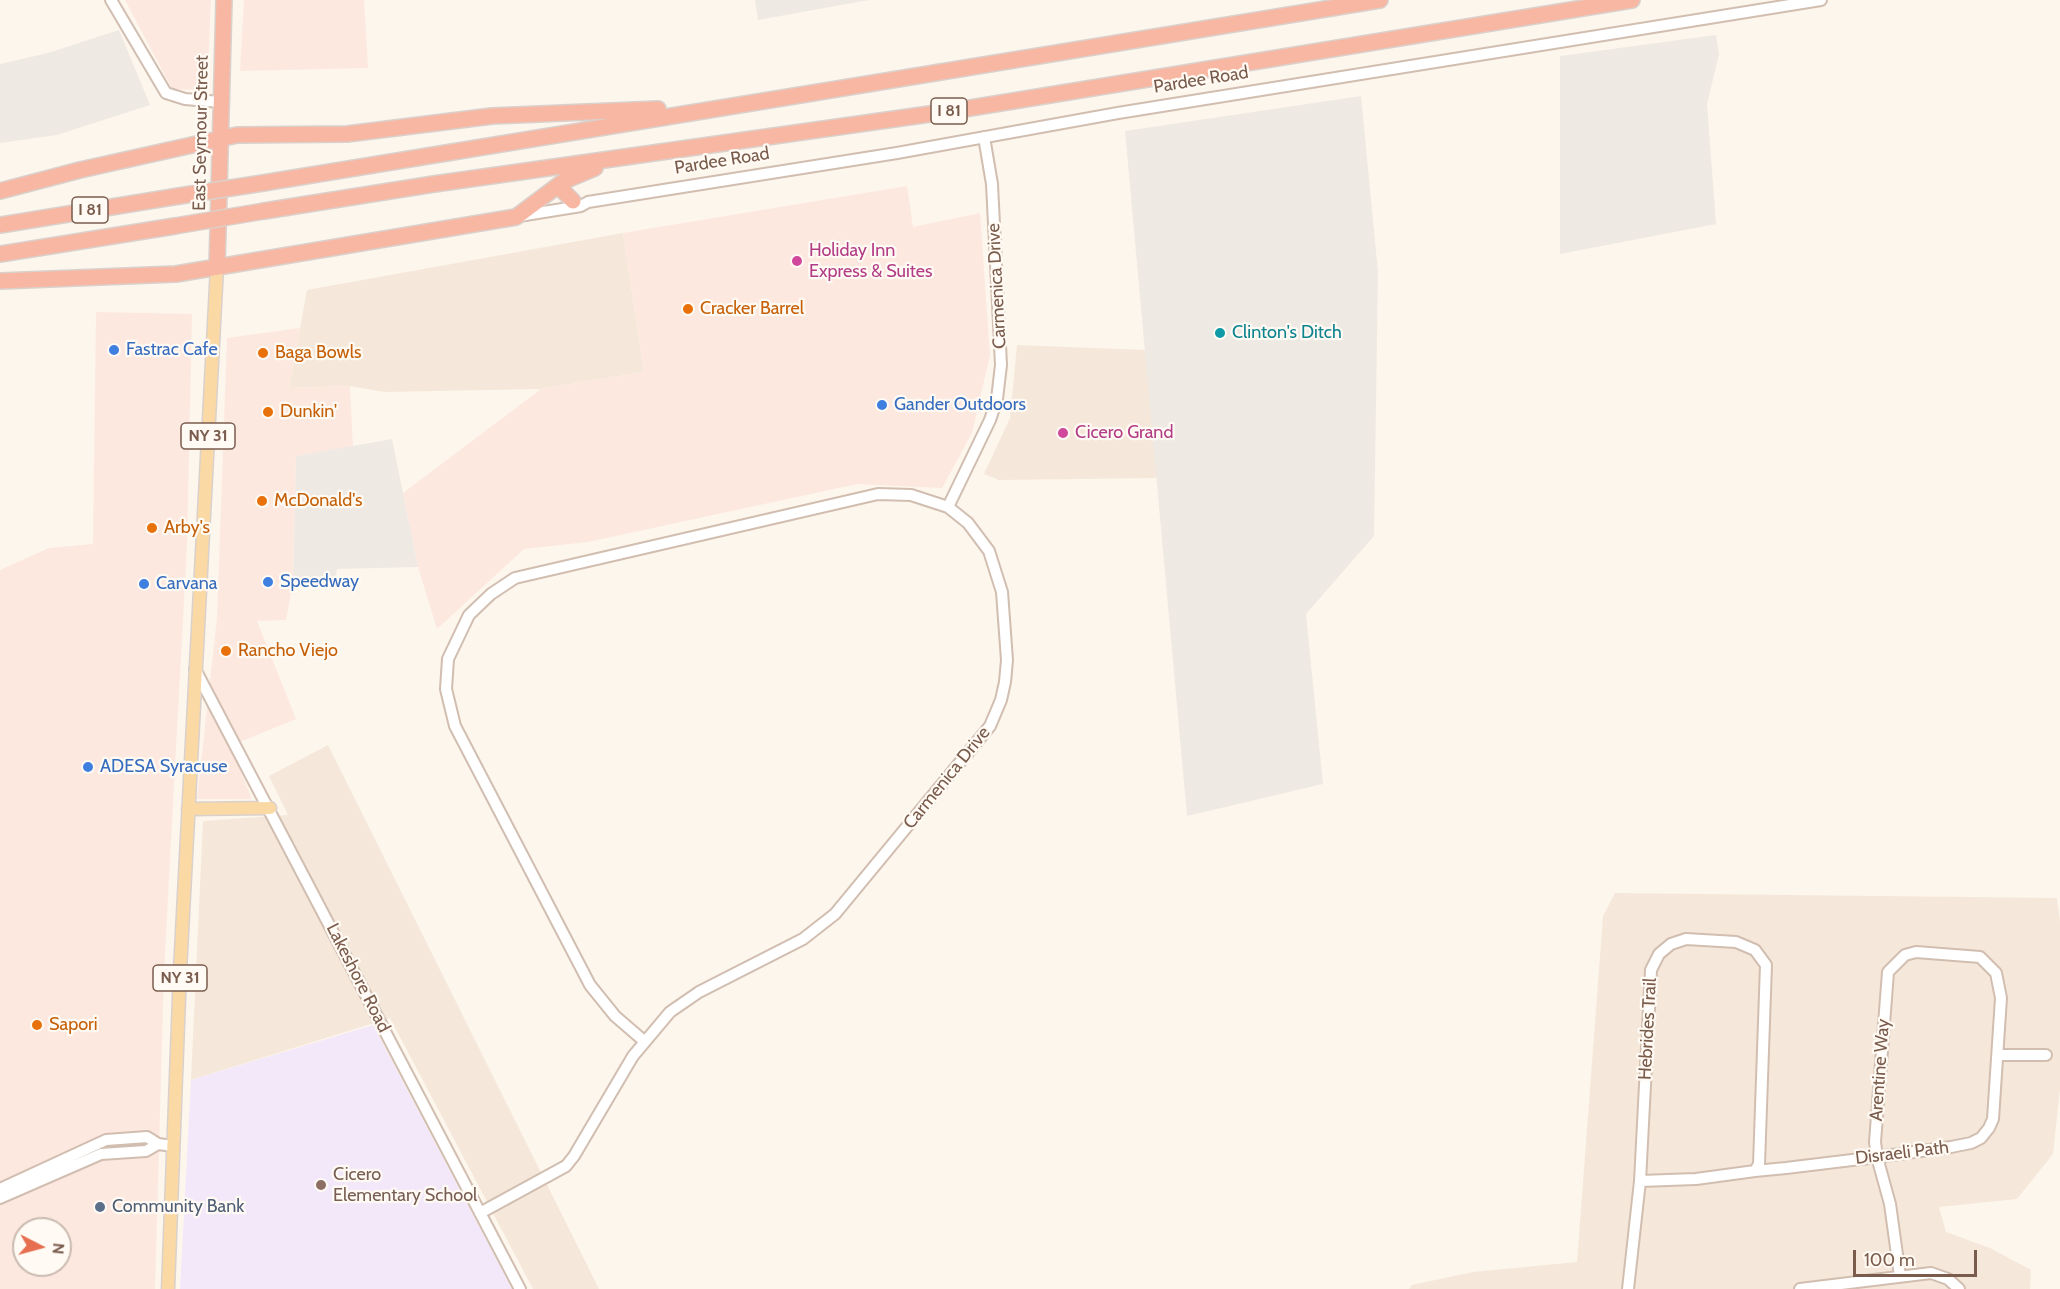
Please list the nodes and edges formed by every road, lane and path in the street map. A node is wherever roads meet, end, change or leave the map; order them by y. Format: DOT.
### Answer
graph roads {
  1 [pos="111,0"];
  2 [pos="224,0"];
  3 [pos="1380,0"];
  4 [pos="1632,0"];
  5 [pos="1821,0"];
  6 [pos="220,102"];
  7 [pos="709,108"];
  8 [pos="984,137"];
  9 [pos="219,138"];
  10 [pos="642,155"];
  11 [pos="564,181"];
  12 [pos="0,191"];
  13 [pos="581,202"];
  14 [pos="529,208"];
  15 [pos="516,217"];
  16 [pos="0,225"];
  17 [pos="0,254"];
  18 [pos="217,263"];
  19 [pos="0,281"];
  20 [pos="948,507"];
  21 [pos="195,669"];
  22 [pos="270,808"];
  23 [pos="188,810"];
  24 [pos="1989,963"];
  25 [pos="644,1041"];
  26 [pos="1998,1055"];
  27 [pos="2046,1055"];
  28 [pos="158,1144"];
  29 [pos="173,1146"];
  30 [pos="1877,1157"];
  31 [pos="1755,1171"];
  32 [pos="1640,1181"];
  33 [pos="0,1189"];
  34 [pos="0,1198"];
  35 [pos="480,1213"];
  36 [pos="1900,1276"];
  37 [pos="1833,1286"];
  38 [pos="168,1289"];
  39 [pos="520,1289"];
  40 [pos="1628,1289"];
  41 [pos="1800,1289"];
  42 [pos="1959,1289"];
  1 -- 6 [label="street"];
  2 -- 6 [label="highway, East Seymour Street / NY 31"];
  3 -- 7 [label="highway, I 81"];
  4 -- 10 [label="highway, I 81"];
  5 -- 8 [label="street, Pardee Road"];
  6 -- 9 [label="highway, East Seymour Street / NY 31"];
  7 -- 9 [label="highway"];
  7 -- 16 [label="highway, I 81, bridge"];
  8 -- 13 [label="street, Pardee Road"];
  8 -- 20 [label="street, Carmenica Drive"];
  9 -- 12 [label="highway"];
  9 -- 18 [label="highway, East Seymour Street / NY 31"];
  10 -- 11 [label="highway"];
  10 -- 17 [label="highway, I 81, bridge"];
  11 -- 13 [label="highway"];
  11 -- 14 [label="highway"];
  13 -- 14 [label="street, Pardee Road"];
  13 -- 15 [label="street, Pardee Road"];
  14 -- 15 [label="highway"];
  14 -- 18 [label="street, Pardee Road"];
  15 -- 18 [label="highway, Pardee Road"];
  18 -- 19 [label="highway"];
  18 -- 21 [label="main road, NY 31"];
  20 -- 25 [label="street, Carmenica Drive"];
  20 -- 25 [label="street"];
  21 -- 22 [label="street, Lakeshore Road"];
  21 -- 23 [label="main road, NY 31"];
  22 -- 23 [label="main road"];
  22 -- 35 [label="street, Lakeshore Road"];
  23 -- 29 [label="main road, NY 31"];
  24 -- 26 [label="street, Disraeli Path"];
  24 -- 30 [label="street, Arentine Way"];
  25 -- 35 [label="street, Carmenica Drive"];
  26 -- 27 [label="street"];
  26 -- 30 [label="street, Disraeli Path"];
  28 -- 29 [label="street"];
  28 -- 33 [label="street"];
  28 -- 34 [label="street"];
  29 -- 38 [label="main road, NY 31"];
  30 -- 31 [label="street, Disraeli Path"];
  30 -- 36 [label="street, Arentine Way"];
  31 -- 32 [label="street, Disraeli Path"];
  31 -- 32 [label="street, Hebrides Trail"];
  32 -- 40 [label="street, Hebrides Trail"];
  35 -- 39 [label="street, Lakeshore Road"];
  36 -- 37 [label="street"];
  36 -- 42 [label="street"];
  37 -- 41 [label="street"];
}
